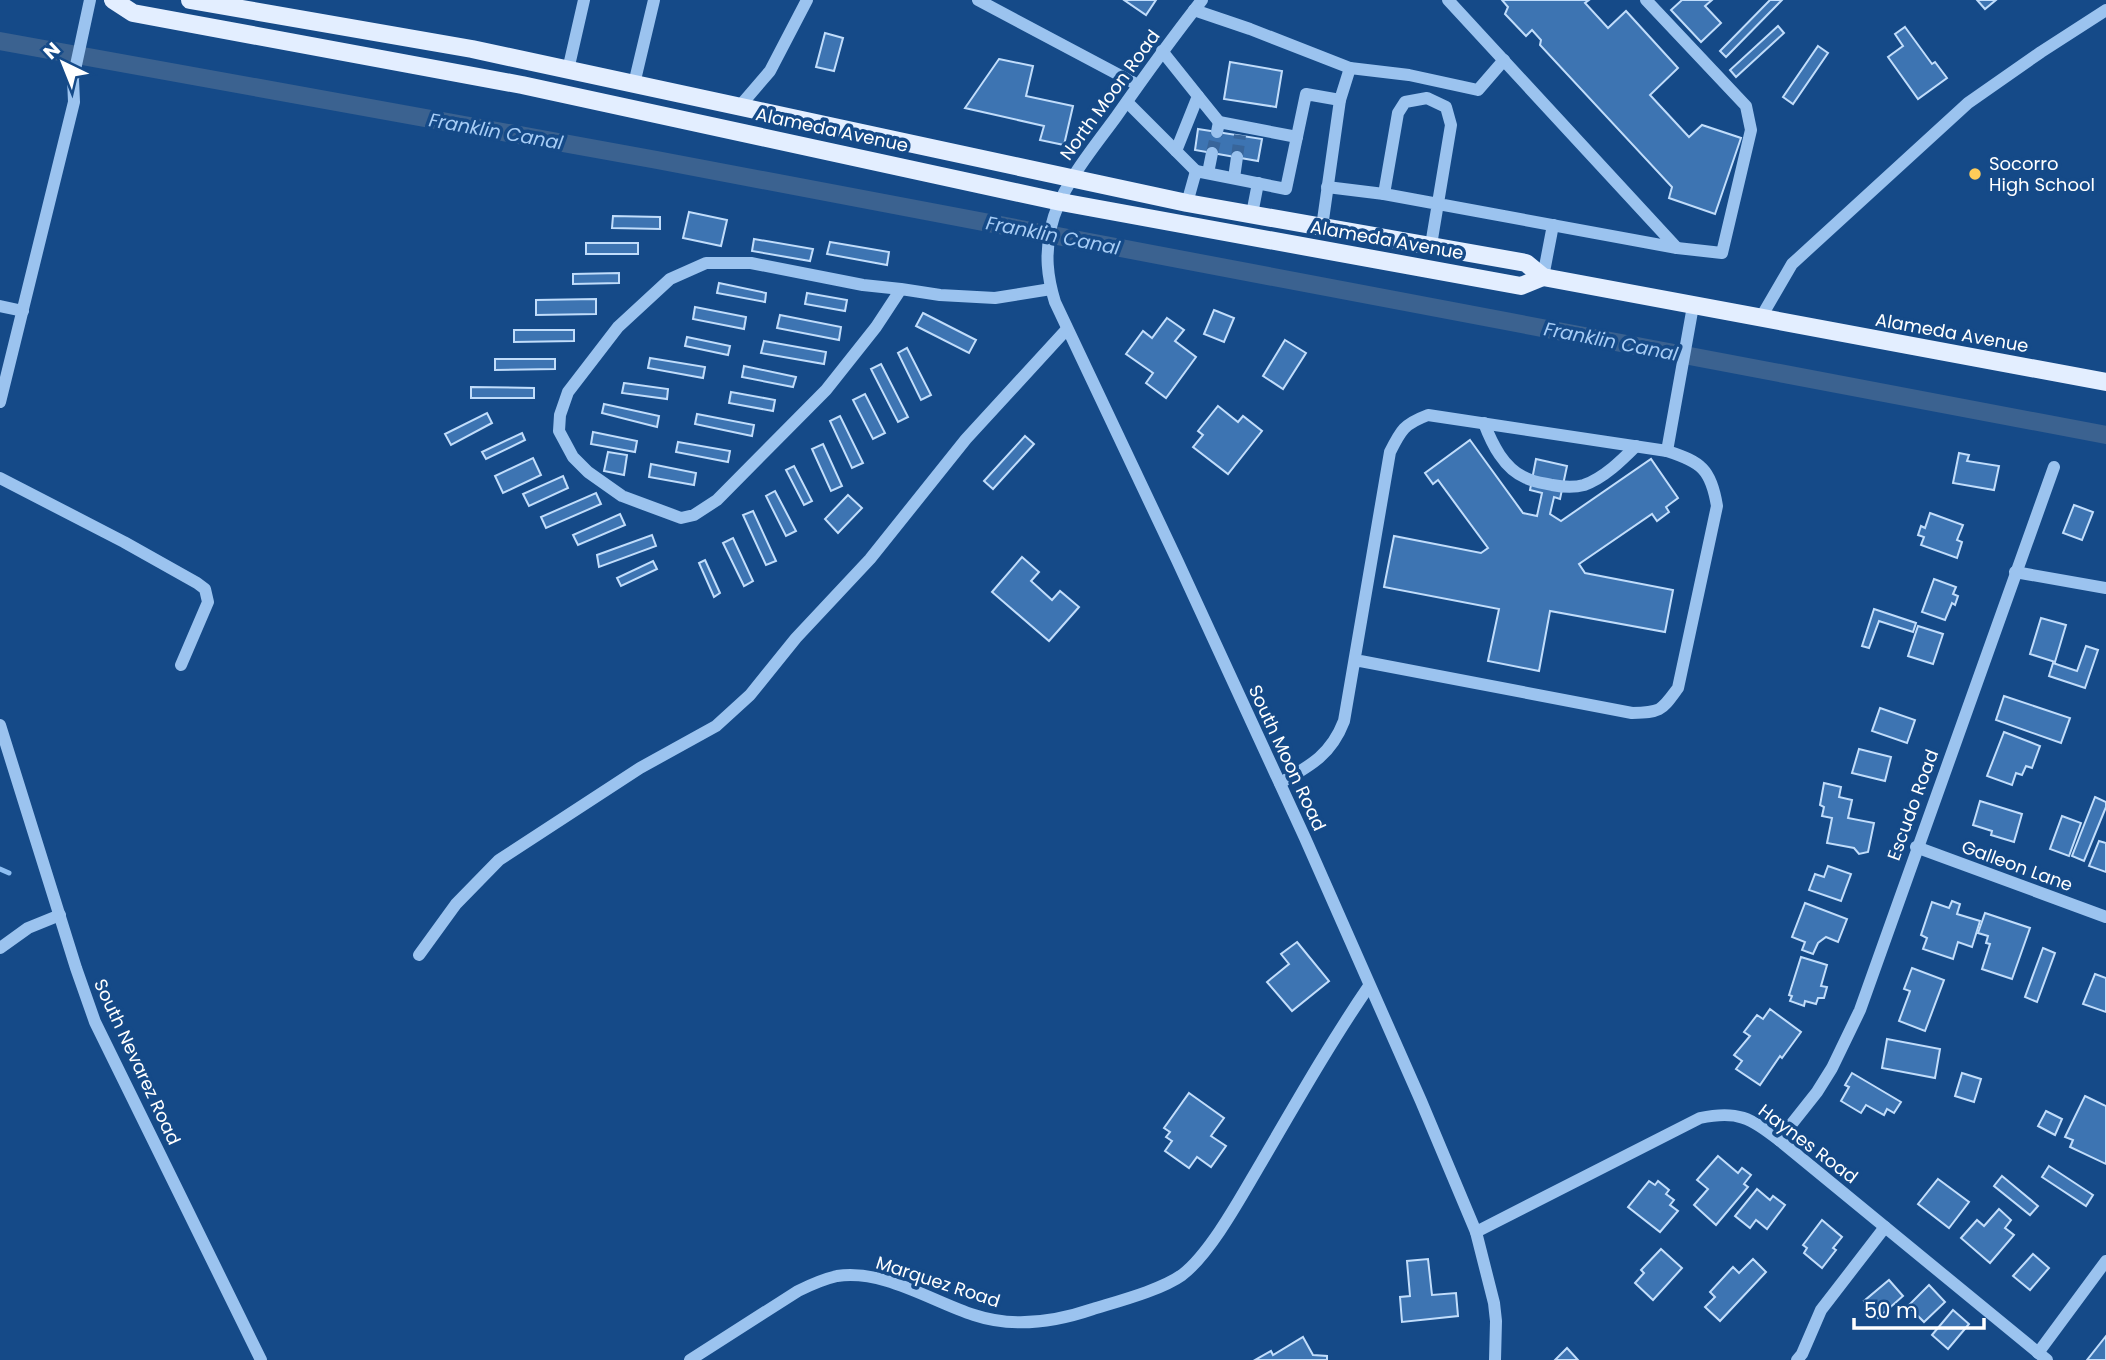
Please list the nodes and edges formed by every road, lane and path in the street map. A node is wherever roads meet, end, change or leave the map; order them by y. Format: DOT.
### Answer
graph roads {
  1 [pos="90,0"];
  2 [pos="113,0"];
  3 [pos="190,0"];
  4 [pos="584,0"];
  5 [pos="654,0"];
  6 [pos="807,0"];
  7 [pos="978,0"];
  8 [pos="1448,0"];
  9 [pos="1646,0"];
  10 [pos="1198,5"];
  11 [pos="2106,10"];
  12 [pos="1162,51"];
  13 [pos="1504,60"];
  14 [pos="1350,68"];
  15 [pos="568,70"];
  16 [pos="634,84"];
  17 [pos="1138,85"];
  18 [pos="1198,96"];
  19 [pos="1340,100"];
  20 [pos="1127,102"];
  21 [pos="740,106"];
  22 [pos="1297,137"];
  23 [pos="1176,150"];
  24 [pos="1212,153"];
  25 [pos="1237,157"];
  26 [pos="1202,172"];
  27 [pos="1071,178"];
  28 [pos="1234,178"];
  29 [pos="1258,183"];
  30 [pos="1327,187"];
  31 [pos="1384,194"];
  32 [pos="1187,203"];
  33 [pos="1438,203"];
  34 [pos="1058,209"];
  35 [pos="1252,214"];
  36 [pos="1553,225"];
  37 [pos="1322,227"];
  38 [pos="1431,246"];
  39 [pos="1677,248"];
  40 [pos="1543,277"];
  41 [pos="901,289"];
  42 [pos="1051,289"];
  43 [pos="0,306"];
  44 [pos="1693,306"];
  45 [pos="23,311"];
  46 [pos="1760,319"];
  47 [pos="1068,329"];
  48 [pos="2106,382"];
  49 [pos="0,402"];
  50 [pos="1485,423"];
  51 [pos="1636,446"];
  52 [pos="1667,451"];
  53 [pos="2054,467"];
  54 [pos="0,478"];
  55 [pos="2015,572"];
  56 [pos="2106,587"];
  57 [pos="1355,660"];
  58 [pos="181,665"];
  59 [pos="0,725"];
  60 [pos="1280,783"];
  61 [pos="1916,847"];
  62 [pos="60,915"];
  63 [pos="2106,917"];
  64 [pos="0,948"];
  65 [pos="419,955"];
  66 [pos="1369,986"];
  67 [pos="1779,1140"];
  68 [pos="1885,1227"];
  69 [pos="1476,1232"];
  70 [pos="2106,1261"];
  71 [pos="2043,1357"];
  72 [pos="261,1360"];
  73 [pos="690,1360"];
  74 [pos="1495,1360"];
  75 [pos="1797,1360"];
  1 -- 45 [label="street"];
  2 -- 34 [label="main road, Alameda Avenue"];
  3 -- 15 [label="main road, Alameda Avenue"];
  4 -- 15 [label="street"];
  5 -- 16 [label="street"];
  6 -- 21 [label="street"];
  7 -- 17 [label="street"];
  8 -- 13 [label="street"];
  9 -- 39 [label="street"];
  10 -- 12 [label="street, North Moon Road"];
  10 -- 14 [label="street"];
  11 -- 46 [label="street"];
  12 -- 17 [label="street, North Moon Road"];
  12 -- 18 [label="street"];
  13 -- 14 [label="street"];
  13 -- 39 [label="street"];
  14 -- 19 [label="street"];
  15 -- 16 [label="main road, Alameda Avenue"];
  16 -- 21 [label="main road, Alameda Avenue"];
  17 -- 20 [label="street, North Moon Road"];
  18 -- 22 [label="street"];
  18 -- 23 [label="street"];
  19 -- 22 [label="street"];
  19 -- 30 [label="street"];
  20 -- 23 [label="street"];
  20 -- 27 [label="street, North Moon Road"];
  21 -- 27 [label="main road, Alameda Avenue"];
  22 -- 29 [label="street"];
  23 -- 26 [label="street"];
  24 -- 26 [label="street"];
  25 -- 28 [label="street"];
  26 -- 28 [label="street"];
  26 -- 32 [label="street"];
  27 -- 32 [label="main road, Alameda Avenue"];
  27 -- 34 [label="street, South Moon Road"];
  28 -- 29 [label="street"];
  29 -- 35 [label="street"];
  30 -- 31 [label="street"];
  30 -- 37 [label="street"];
  31 -- 33 [label="street"];
  31 -- 33 [label="street"];
  32 -- 35 [label="main road, Alameda Avenue"];
  33 -- 36 [label="street"];
  33 -- 38 [label="street"];
  34 -- 40 [label="main road, Alameda Avenue"];
  34 -- 42 [label="street, South Moon Road"];
  35 -- 37 [label="main road, Alameda Avenue"];
  36 -- 39 [label="street"];
  36 -- 40 [label="street"];
  37 -- 38 [label="main road, Alameda Avenue"];
  38 -- 40 [label="main road, Alameda Avenue"];
  40 -- 44 [label="main road, Alameda Avenue"];
  41 -- 41 [label="street"];
  41 -- 42 [label="street"];
  42 -- 47 [label="street, South Moon Road"];
  43 -- 45 [label="street"];
  44 -- 46 [label="main road, Alameda Avenue"];
  44 -- 52 [label="street"];
  45 -- 49 [label="street"];
  46 -- 48 [label="main road, Alameda Avenue"];
  47 -- 60 [label="street, South Moon Road"];
  47 -- 65 [label="street"];
  50 -- 51 [label="street"];
  50 -- 51 [label="street"];
  50 -- 57 [label="street"];
  51 -- 52 [label="street"];
  52 -- 57 [label="street"];
  53 -- 55 [label="street, Escudo Road"];
  54 -- 58 [label="street"];
  55 -- 56 [label="street"];
  55 -- 61 [label="street, Escudo Road"];
  57 -- 60 [label="street"];
  59 -- 62 [label="street, South Nevarez Road"];
  60 -- 66 [label="street, South Moon Road"];
  61 -- 63 [label="street, Galleon Lane"];
  61 -- 67 [label="street, Escudo Road"];
  62 -- 64 [label="street"];
  62 -- 72 [label="street, South Nevarez Road"];
  66 -- 69 [label="street, South Moon Road"];
  66 -- 73 [label="street, Marquez Road"];
  67 -- 68 [label="street, Haynes Road"];
  67 -- 69 [label="street, Haynes Road"];
  68 -- 71 [label="street, Haynes Road"];
  68 -- 75 [label="street"];
  69 -- 74 [label="street, South Moon Road"];
  70 -- 71 [label="street"];
}
